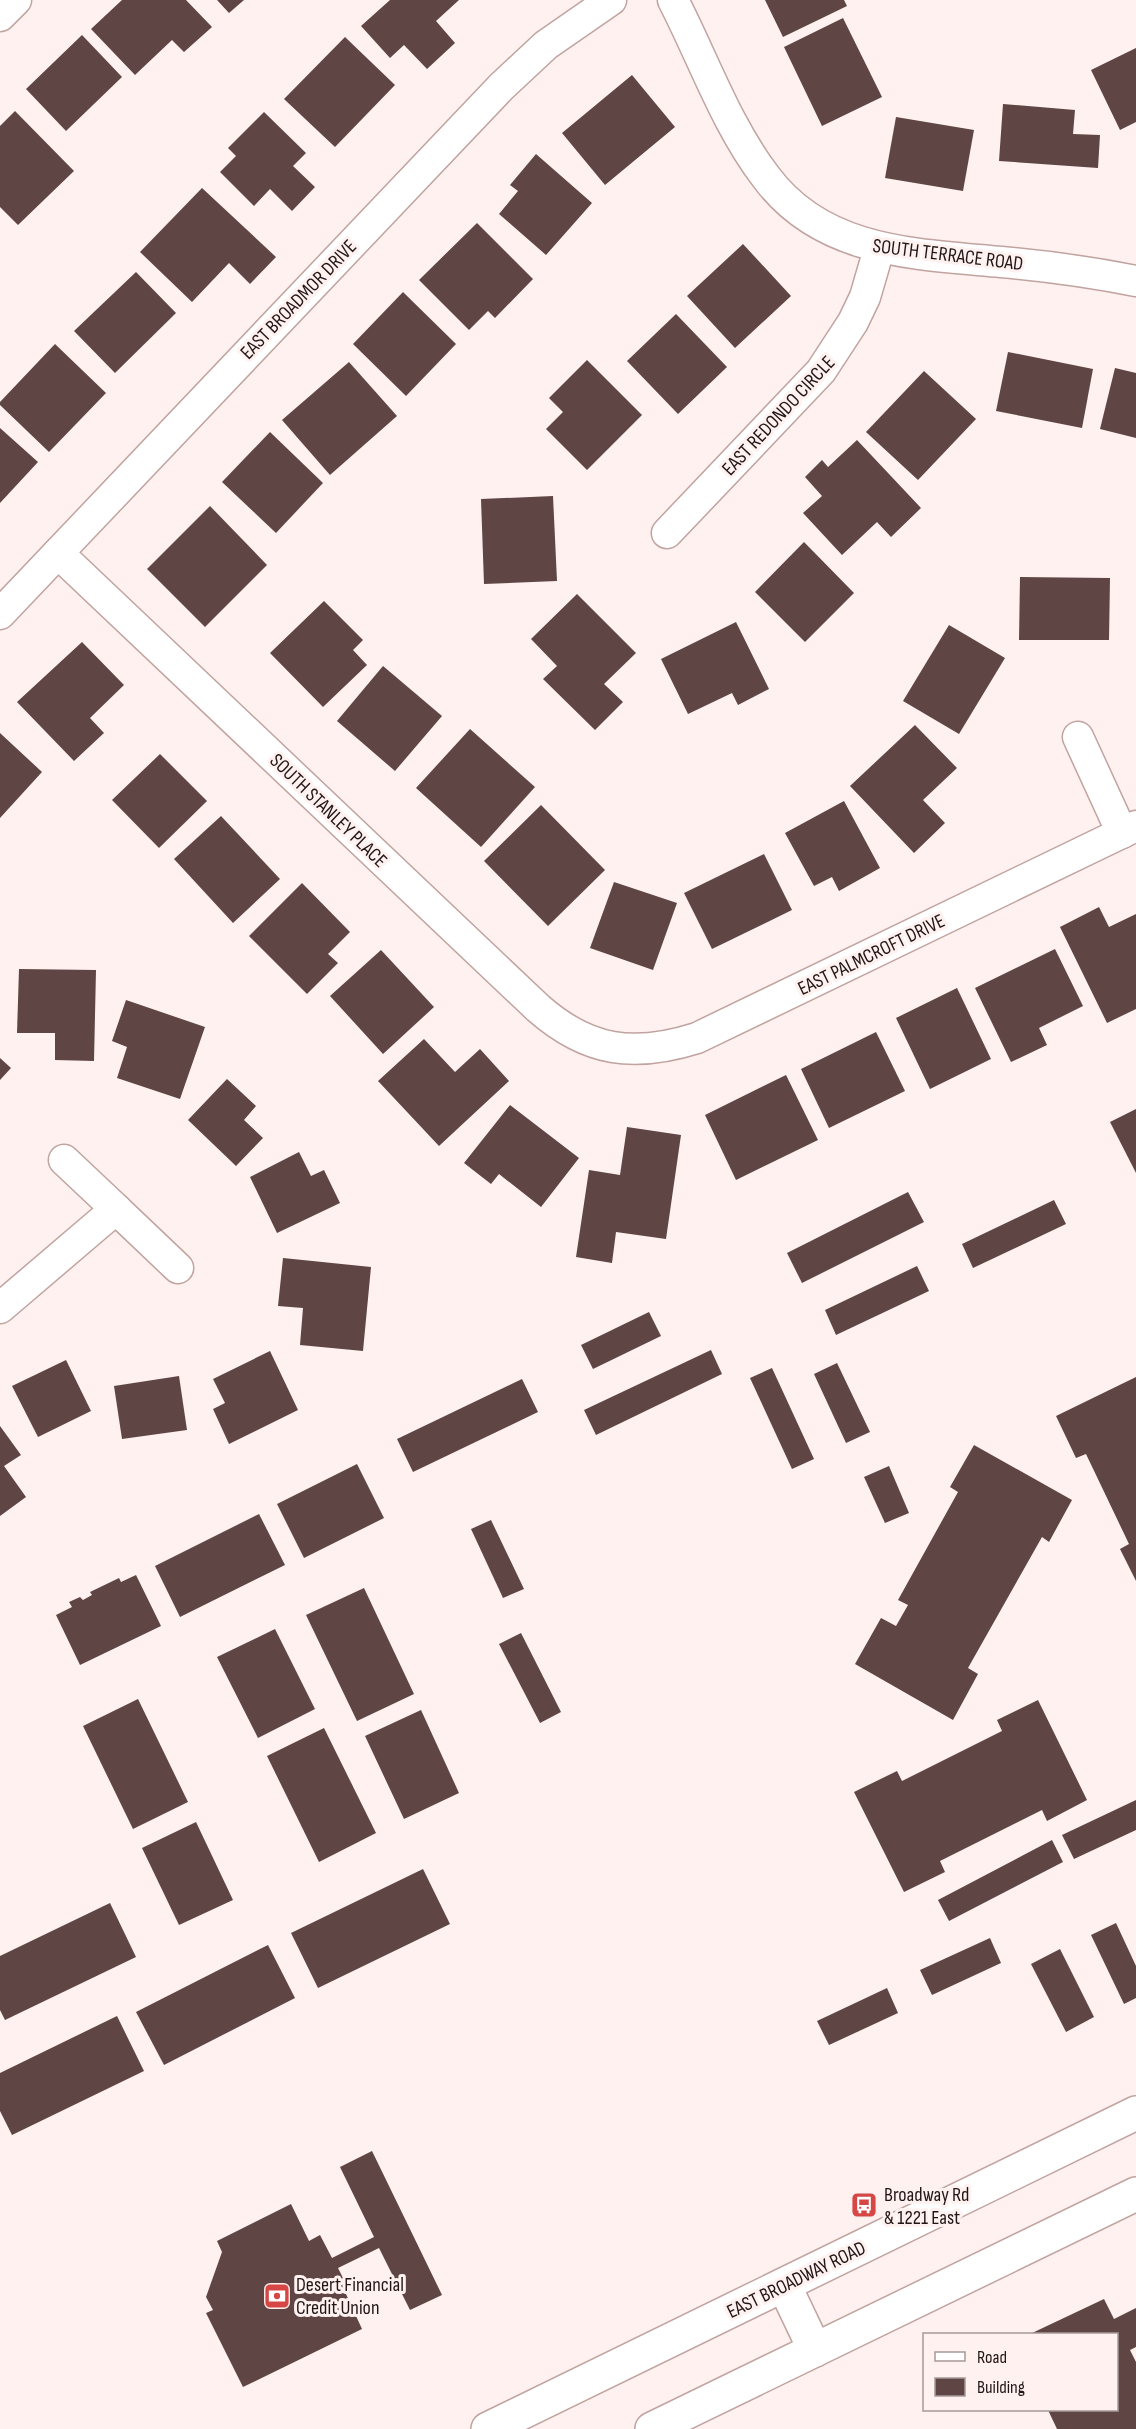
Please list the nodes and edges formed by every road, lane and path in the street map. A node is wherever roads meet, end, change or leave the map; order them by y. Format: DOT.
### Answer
graph roads {
  1 [pos="16,0"];
  2 [pos="611,0"];
  3 [pos="673,0"];
  4 [pos="0,16"];
  5 [pos="879,249"];
  6 [pos="1136,281"];
  7 [pos="667,533"];
  8 [pos="58,553"];
  9 [pos="0,614"];
  10 [pos="1078,737"];
  11 [pos="1129,830"];
  12 [pos="613,1048"];
  13 [pos="64,1160"];
  14 [pos="116,1209"];
  15 [pos="178,1268"];
  16 [pos="0,1308"];
  17 [pos="1136,2113"];
  18 [pos="1136,2194"];
  19 [pos="784,2285"];
  20 [pos="815,2350"];
  21 [pos="489,2429"];
  22 [pos="652,2429"];
  1 -- 4 [label="street"];
  2 -- 8 [label="street, EAST BROADMOR DRIVE"];
  3 -- 5 [label="street, SOUTH TERRACE ROAD"];
  5 -- 6 [label="street, SOUTH TERRACE ROAD"];
  5 -- 7 [label="street, EAST REDONDO CIRCLE"];
  8 -- 9 [label="street, EAST BROADMOR DRIVE"];
  8 -- 12 [label="street, SOUTH STANLEY PLACE"];
  10 -- 11 [label="street, EAST PALMCROFT DRIVE"];
  11 -- 12 [label="street, EAST PALMCROFT DRIVE"];
  13 -- 14 [label="street"];
  14 -- 15 [label="street"];
  14 -- 16 [label="street"];
  17 -- 19 [label="main road, EAST BROADWAY ROAD"];
  18 -- 20 [label="main road"];
  19 -- 20 [label="main road"];
  19 -- 21 [label="main road, EAST BROADWAY ROAD"];
  20 -- 22 [label="main road"];
}
